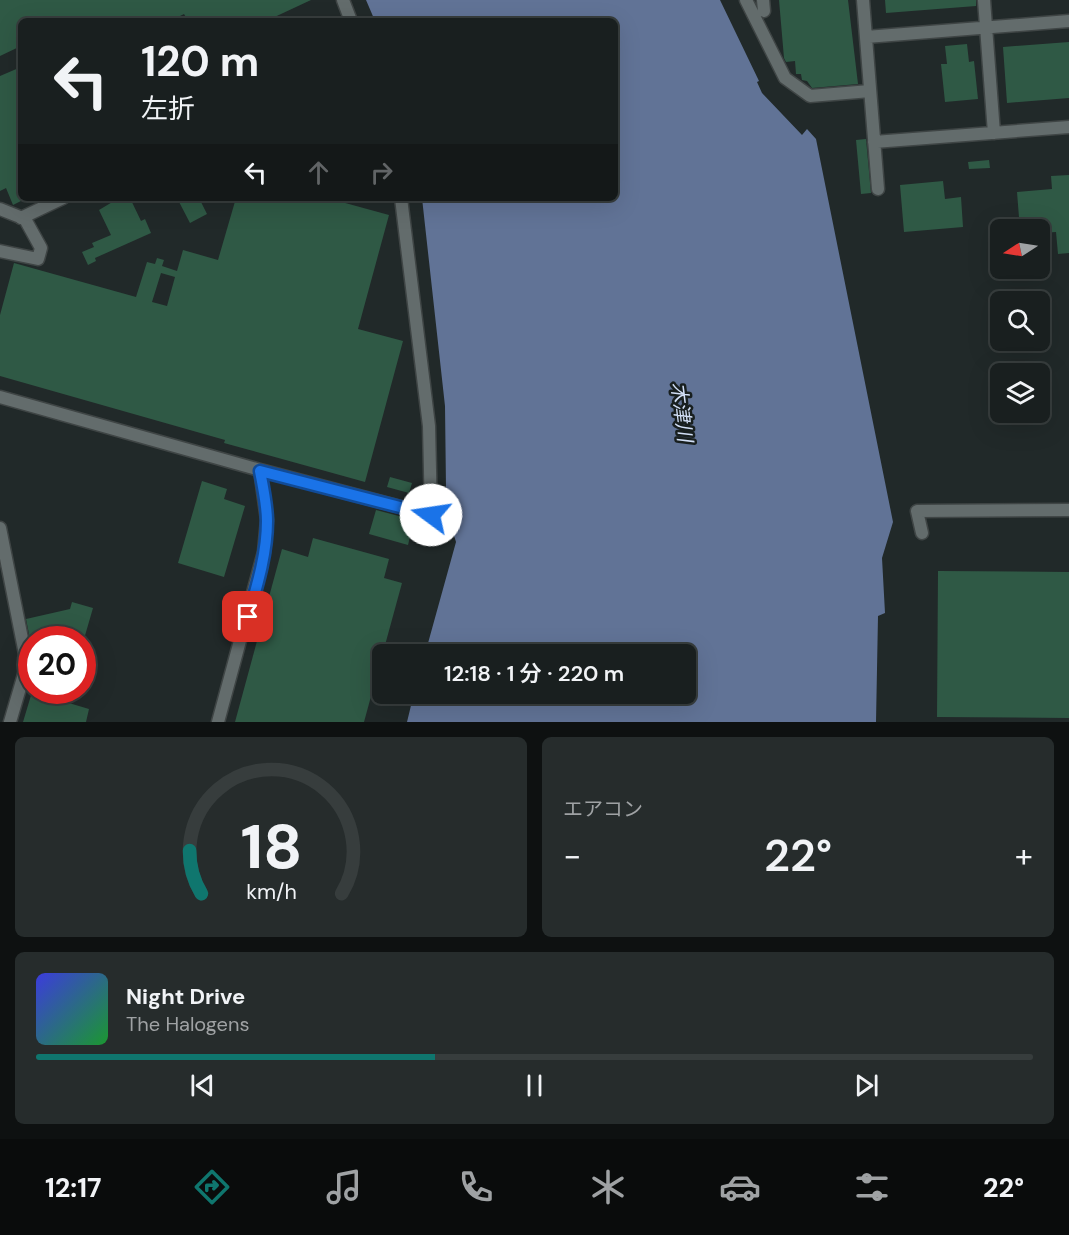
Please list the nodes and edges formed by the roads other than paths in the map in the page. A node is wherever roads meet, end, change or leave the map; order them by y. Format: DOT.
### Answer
graph roads {
  1 [pos="343,0"];
  2 [pos="746,0"];
  3 [pos="863,0"];
  4 [pos="984,0"];
  5 [pos="350,18"];
  6 [pos="1069,21"];
  7 [pos="986,27"];
  8 [pos="866,37"];
  9 [pos="870,91"];
  10 [pos="1069,127"];
  11 [pos="994,133"];
  12 [pos="874,142"];
  13 [pos="878,189"];
  14 [pos="57,201"];
  15 [pos="401,201"];
  16 [pos="0,209"];
  17 [pos="21,218"];
  18 [pos="0,251"];
  19 [pos="0,397"];
  20 [pos="260,471"];
  21 [pos="1069,510"];
  22 [pos="0,528"];
  23 [pos="922,533"];
  24 [pos="10,722"];
  25 [pos="218,722"];
  1 -- 5 [label="lane"];
  2 -- 9 [label="lane"];
  3 -- 8 [label="lane"];
  4 -- 7 [label="lane"];
  6 -- 7 [label="lane"];
  7 -- 8 [label="lane"];
  7 -- 11 [label="lane"];
  8 -- 9 [label="lane"];
  9 -- 12 [label="lane"];
  10 -- 11 [label="lane"];
  11 -- 12 [label="lane"];
  12 -- 13 [label="lane"];
  14 -- 17 [label="lane"];
  15 -- 20 [label="lane"];
  16 -- 17 [label="lane"];
  17 -- 18 [label="lane"];
  19 -- 20 [label="lane"];
  20 -- 25 [label="lane"];
  21 -- 23 [label="lane"];
  22 -- 24 [label="lane"];
}
